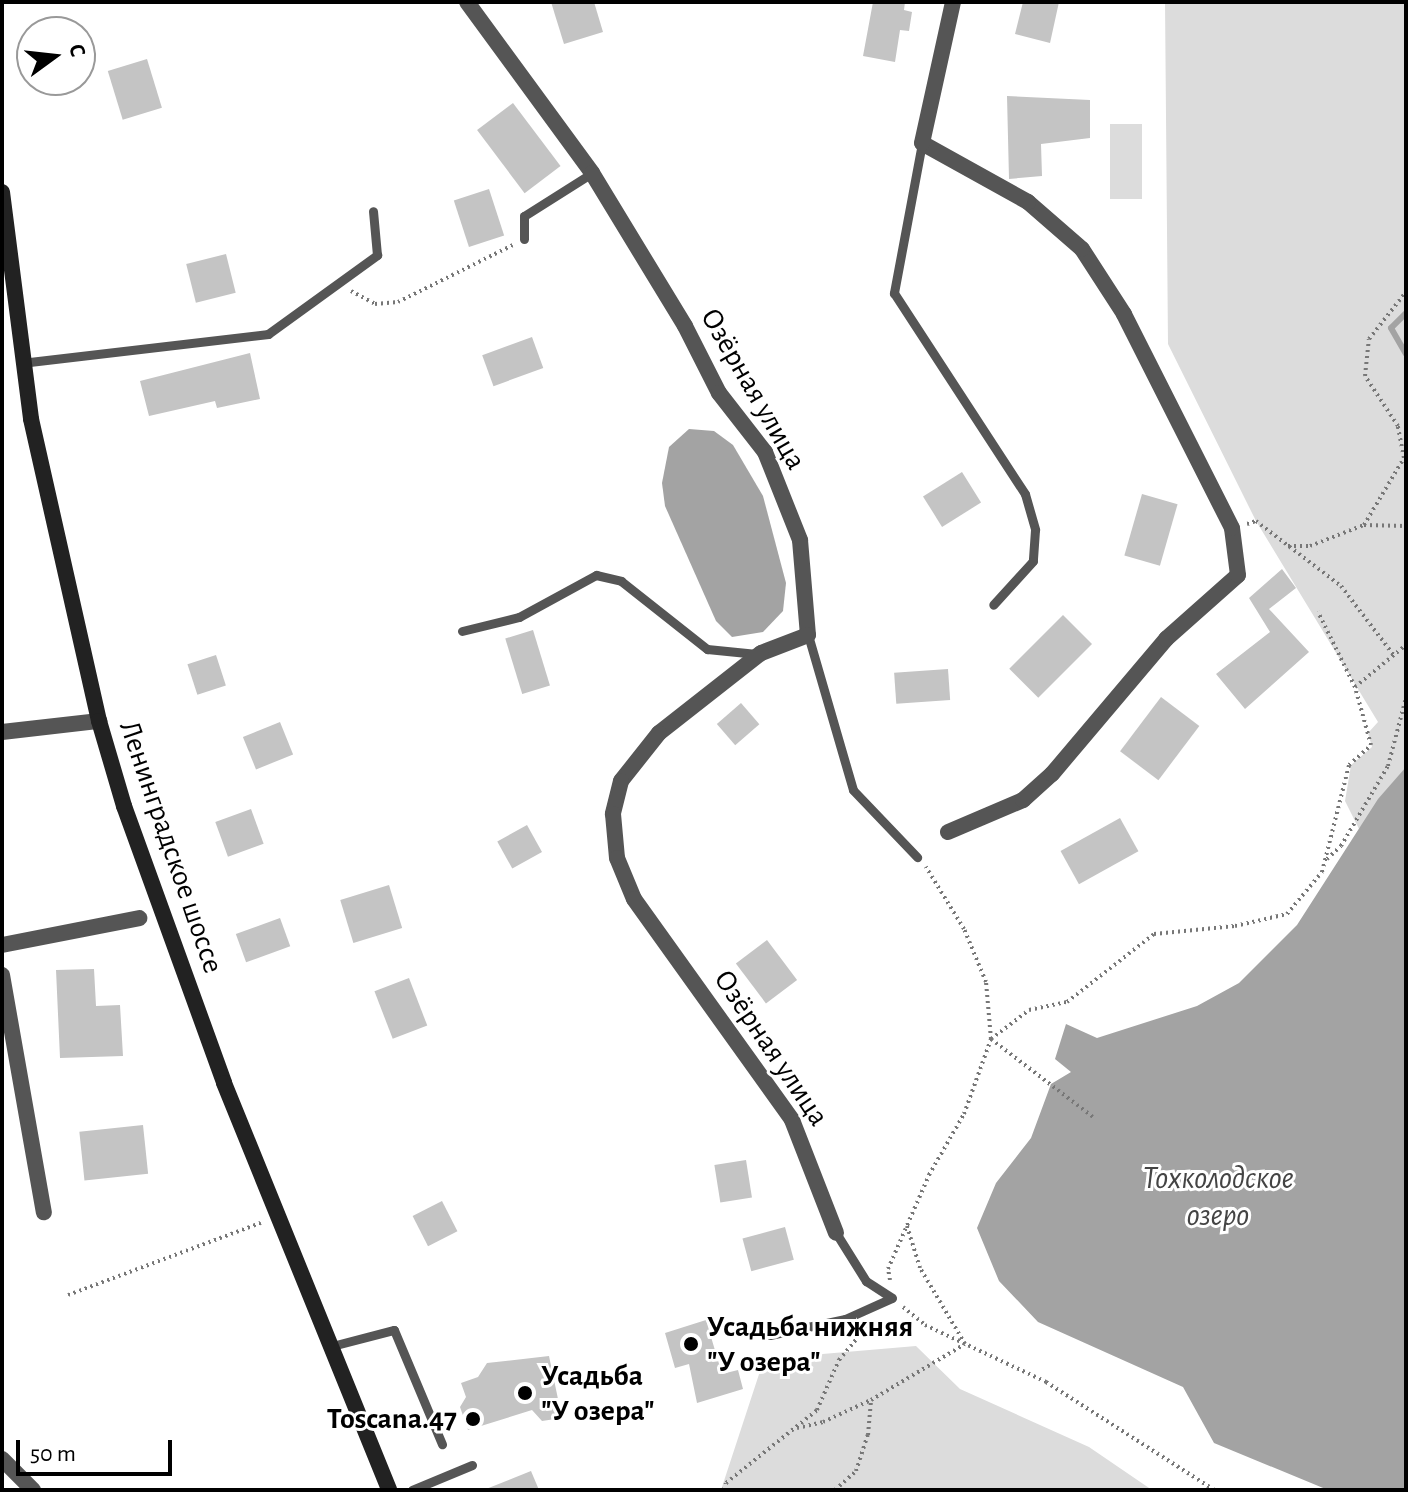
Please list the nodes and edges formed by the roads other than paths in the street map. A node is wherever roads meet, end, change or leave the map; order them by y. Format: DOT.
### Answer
graph roads {
  1 [pos="467,2"];
  2 [pos="953,2"];
  3 [pos="922,143"];
  4 [pos="592,173"];
  5 [pos="2,192"];
  6 [pos="373,211"];
  7 [pos="524,239"];
  8 [pos="21,363"];
  9 [pos="993,605"];
  10 [pos="462,631"];
  11 [pos="808,635"];
  12 [pos="761,653"];
  13 [pos="99,721"];
  14 [pos="2,732"];
  15 [pos="948,832"];
  16 [pos="917,857"];
  17 [pos="139,918"];
  18 [pos="2,945"];
  19 [pos="2,975"];
  20 [pos="44,1212"];
  21 [pos="836,1233"];
  22 [pos="770,1335"];
  23 [pos="332,1346"];
  24 [pos="442,1444"];
  25 [pos="2,1459"];
  26 [pos="472,1465"];
  27 [pos="33,1490"];
  28 [pos="389,1490"];
  29 [pos="412,1490"];
  1 -- 4 [label="street, Озёрная улица"];
  2 -- 3 [label="street"];
  3 -- 9 [label="lane"];
  3 -- 15 [label="street"];
  4 -- 7 [label="lane"];
  4 -- 11 [label="street, Озёрная улица"];
  5 -- 8 [label="main road, Ленинградское шоссе"];
  6 -- 8 [label="lane"];
  8 -- 13 [label="main road, Ленинградское шоссе"];
  10 -- 12 [label="lane"];
  11 -- 12 [label="street, Озёрная улица"];
  11 -- 16 [label="lane"];
  12 -- 21 [label="street, Озёрная улица"];
  13 -- 14 [label="street"];
  13 -- 23 [label="main road, Ленинградское шоссе"];
  17 -- 18 [label="street"];
  19 -- 20 [label="street"];
  21 -- 22 [label="lane"];
  23 -- 24 [label="lane"];
  23 -- 28 [label="main road, Ленинградское шоссе"];
  25 -- 27 [label="street"];
  26 -- 29 [label="lane"];
}
